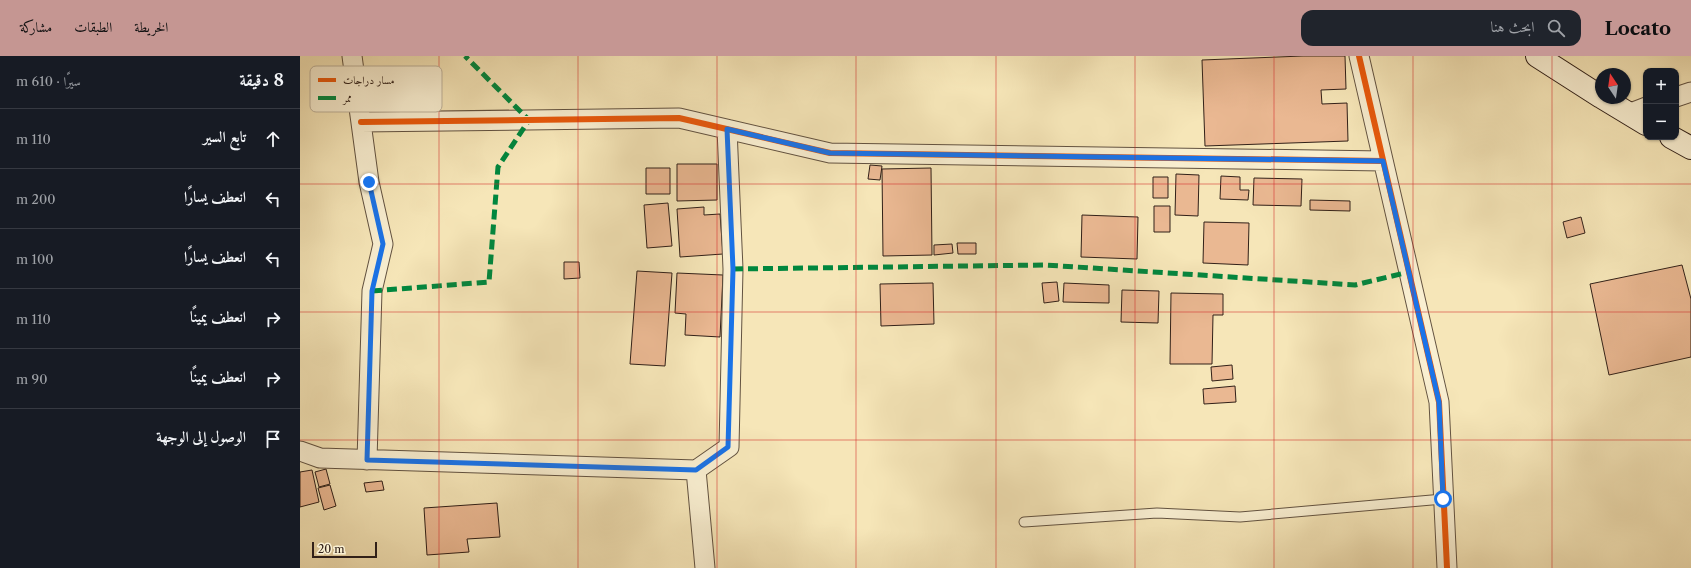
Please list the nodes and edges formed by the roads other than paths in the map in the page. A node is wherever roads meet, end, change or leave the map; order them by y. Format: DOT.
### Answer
graph roads {
  1 [pos="352,56"];
  2 [pos="1359,56"];
  3 [pos="1537,56"];
  4 [pos="353,66"];
  5 [pos="1691,92"];
  6 [pos="1595,93"];
  7 [pos="1679,96"];
  8 [pos="1617,104"];
  9 [pos="360,112"];
  10 [pos="1640,115"];
  11 [pos="361,122"];
  12 [pos="727,129"];
  13 [pos="1676,140"];
  14 [pos="1691,148"];
  15 [pos="1383,161"];
  16 [pos="300,451"];
  17 [pos="367,460"];
  18 [pos="696,470"];
  19 [pos="1443,499"];
  20 [pos="1024,522"];
  21 [pos="705,568"];
  22 [pos="1447,568"];
  1 -- 4 [label="street"];
  2 -- 15 [label="street"];
  3 -- 6 [label="street"];
  5 -- 7 [label="street"];
  8 -- 10 [label="street"];
  9 -- 11 [label="street"];
  11 -- 12 [label="street"];
  11 -- 17 [label="street"];
  12 -- 15 [label="street"];
  12 -- 18 [label="street"];
  13 -- 14 [label="street"];
  15 -- 19 [label="street"];
  16 -- 17 [label="street"];
  17 -- 18 [label="street"];
  18 -- 21 [label="street"];
  19 -- 20 [label="lane"];
  19 -- 22 [label="street"];
}
